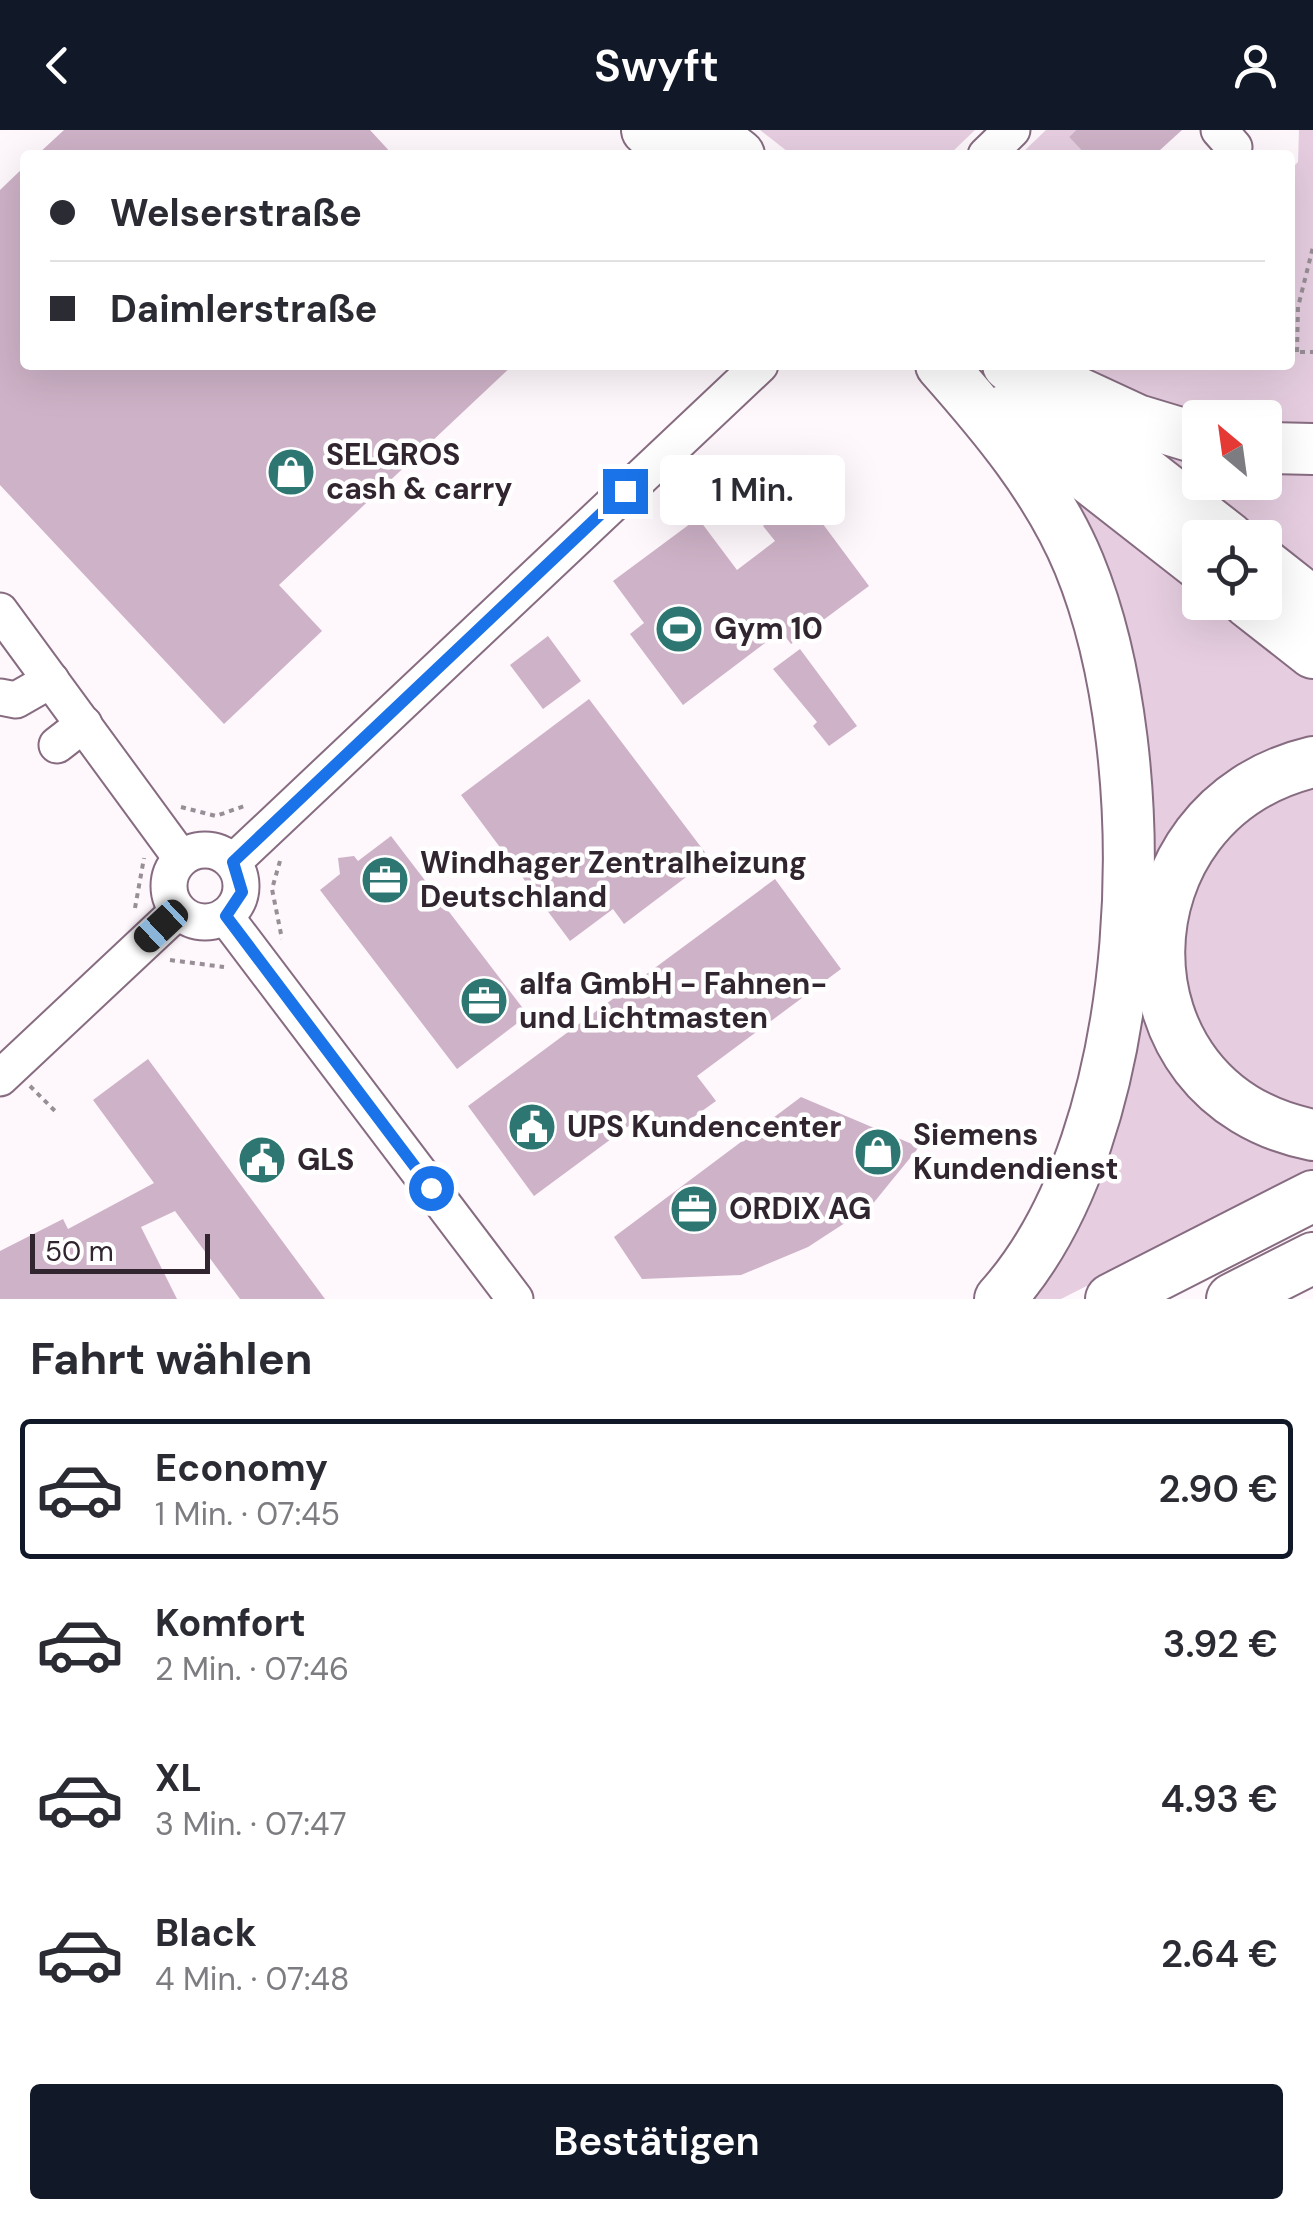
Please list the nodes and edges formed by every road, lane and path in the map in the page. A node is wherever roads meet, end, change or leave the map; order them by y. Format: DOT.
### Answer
graph roads {
  1 [pos="646,130"];
  2 [pos="708,130"];
  3 [pos="1012,130"];
  4 [pos="672,150"];
  5 [pos="733,150"];
  6 [pos="991,150"];
  7 [pos="1313,247"];
  8 [pos="1295,334"];
  9 [pos="755,370"];
  10 [pos="946,370"];
  11 [pos="948,370"];
  12 [pos="1014,370"];
  13 [pos="1035,370"];
  14 [pos="1182,433"];
  15 [pos="1282,449"];
  16 [pos="1313,450"];
  17 [pos="1206,520"];
  18 [pos="1182,551"];
  19 [pos="1282,579"];
  20 [pos="1313,603"];
  21 [pos="1270,620"];
  22 [pos="4,624"];
  23 [pos="1313,654"];
  24 [pos="51,680"];
  25 [pos="0,698"];
  26 [pos="1313,762"];
  27 [pos="242,808"];
  28 [pos="167,814"];
  29 [pos="284,854"];
  30 [pos="181,858"];
  31 [pos="233,862"];
  32 [pos="178,911"];
  33 [pos="226,916"];
  34 [pos="127,922"];
  35 [pos="265,941"];
  36 [pos="160,960"];
  37 [pos="0,1078"];
  38 [pos="1313,1135"];
  39 [pos="1313,1196"];
  40 [pos="1313,1258"];
  41 [pos="515,1299"];
  42 [pos="1000,1299"];
  43 [pos="1111,1299"];
  44 [pos="1232,1299"];
  1 -- 4 [label="highway"];
  2 -- 5 [label="highway"];
  3 -- 6 [label="street"];
  7 -- 8 [label="path"];
  9 -- 31 [label="street"];
  10 -- 42 [label="highway"];
  11 -- 18 [label="highway"];
  12 -- 17 [label="highway"];
  13 -- 14 [label="highway"];
  15 -- 16 [label="highway"];
  19 -- 20 [label="highway"];
  21 -- 23 [label="highway"];
  22 -- 24 [label="street"];
  24 -- 25 [label="street"];
  24 -- 28 [label="street"];
  26 -- 38 [label="highway"];
  27 -- 28 [label="path"];
  28 -- 30 [label="street"];
  28 -- 34 [label="path"];
  29 -- 35 [label="path"];
  30 -- 31 [label="street"];
  30 -- 32 [label="street"];
  31 -- 33 [label="street"];
  32 -- 33 [label="street"];
  32 -- 37 [label="street"];
  33 -- 35 [label="street"];
  35 -- 36 [label="path"];
  35 -- 41 [label="street"];
  39 -- 43 [label="highway"];
  40 -- 44 [label="highway"];
}
